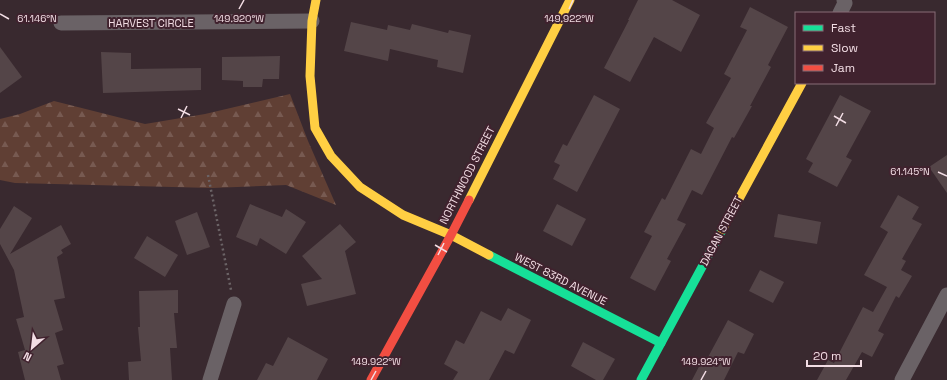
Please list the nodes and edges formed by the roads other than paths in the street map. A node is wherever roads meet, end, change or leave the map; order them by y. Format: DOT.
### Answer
graph roads {
  1 [pos="316,0"];
  2 [pos="570,0"];
  3 [pos="844,0"];
  4 [pos="840,12"];
  5 [pos="312,22"];
  6 [pos="61,23"];
  7 [pos="801,84"];
  8 [pos="451,235"];
  9 [pos="947,295"];
  10 [pos="234,304"];
  11 [pos="661,343"];
  12 [pos="210,380"];
  13 [pos="371,380"];
  14 [pos="641,380"];
  15 [pos="902,380"];
  1 -- 5 [label="street, WEST 83RD AVENUE"];
  2 -- 8 [label="street, NORTHWOOD STREET"];
  3 -- 4 [label="street"];
  5 -- 6 [label="street, HARVEST CIRCLE"];
  5 -- 8 [label="street, WEST 83RD AVENUE"];
  7 -- 11 [label="street, DAGAN STREET"];
  8 -- 11 [label="street, WEST 83RD AVENUE"];
  8 -- 13 [label="street, NORTHWOOD STREET"];
  9 -- 15 [label="street"];
  10 -- 12 [label="street"];
  11 -- 14 [label="street, DAGAN STREET"];
}
